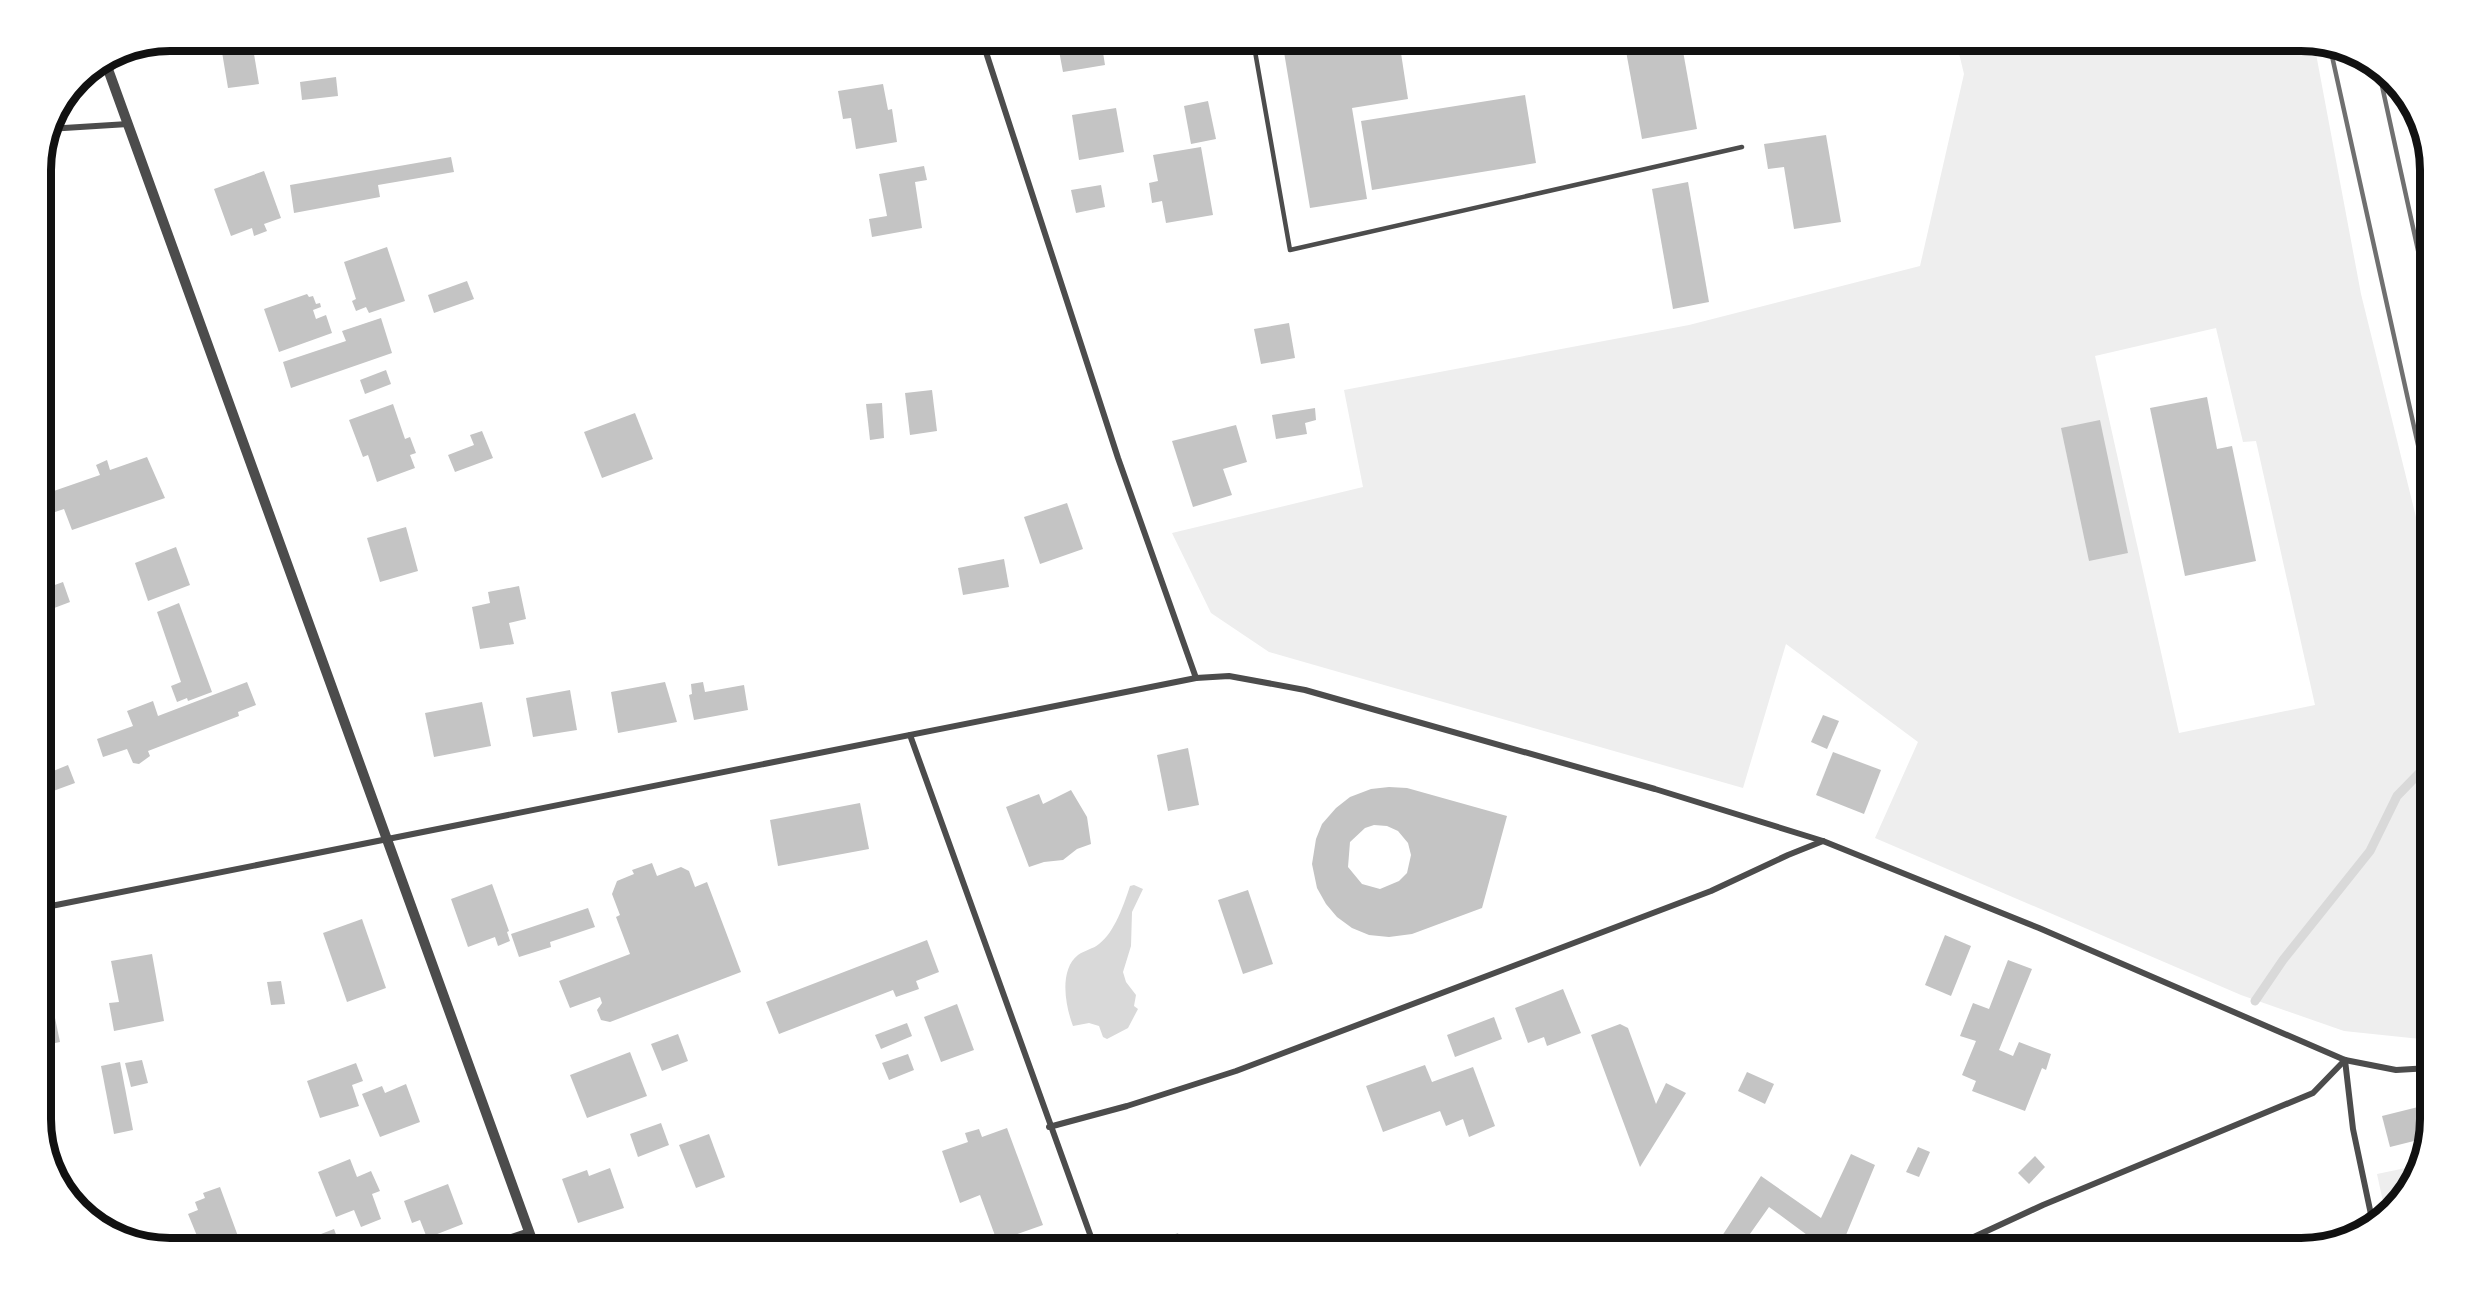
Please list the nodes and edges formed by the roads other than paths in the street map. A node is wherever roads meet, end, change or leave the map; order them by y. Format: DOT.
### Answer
graph roads {
  1 [pos="986,51"];
  2 [pos="1255,51"];
  3 [pos="108,68"];
  4 [pos="129,124"];
  5 [pos="59,128"];
  6 [pos="1742,147"];
  7 [pos="1196,678"];
  8 [pos="910,735"];
  9 [pos="389,839"];
  10 [pos="1823,842"];
  11 [pos="51,906"];
  12 [pos="2345,1060"];
  13 [pos="2420,1069"];
  14 [pos="1049,1127"];
  15 [pos="2371,1215"];
  16 [pos="529,1231"];
  17 [pos="509,1238"];
  18 [pos="531,1238"];
  19 [pos="1091,1238"];
  20 [pos="1972,1238"];
  1 -- 7 [label="street"];
  2 -- 6 [label="lane"];
  3 -- 4 [label="street"];
  4 -- 5 [label="street"];
  4 -- 9 [label="street"];
  7 -- 8 [label="street"];
  7 -- 10 [label="street"];
  8 -- 9 [label="street"];
  8 -- 14 [label="street"];
  9 -- 11 [label="street"];
  9 -- 16 [label="street"];
  10 -- 12 [label="street"];
  10 -- 14 [label="street"];
  12 -- 13 [label="street"];
  12 -- 15 [label="street"];
  12 -- 20 [label="street"];
  14 -- 19 [label="street"];
  16 -- 17 [label="street"];
  16 -- 18 [label="street"];
}
